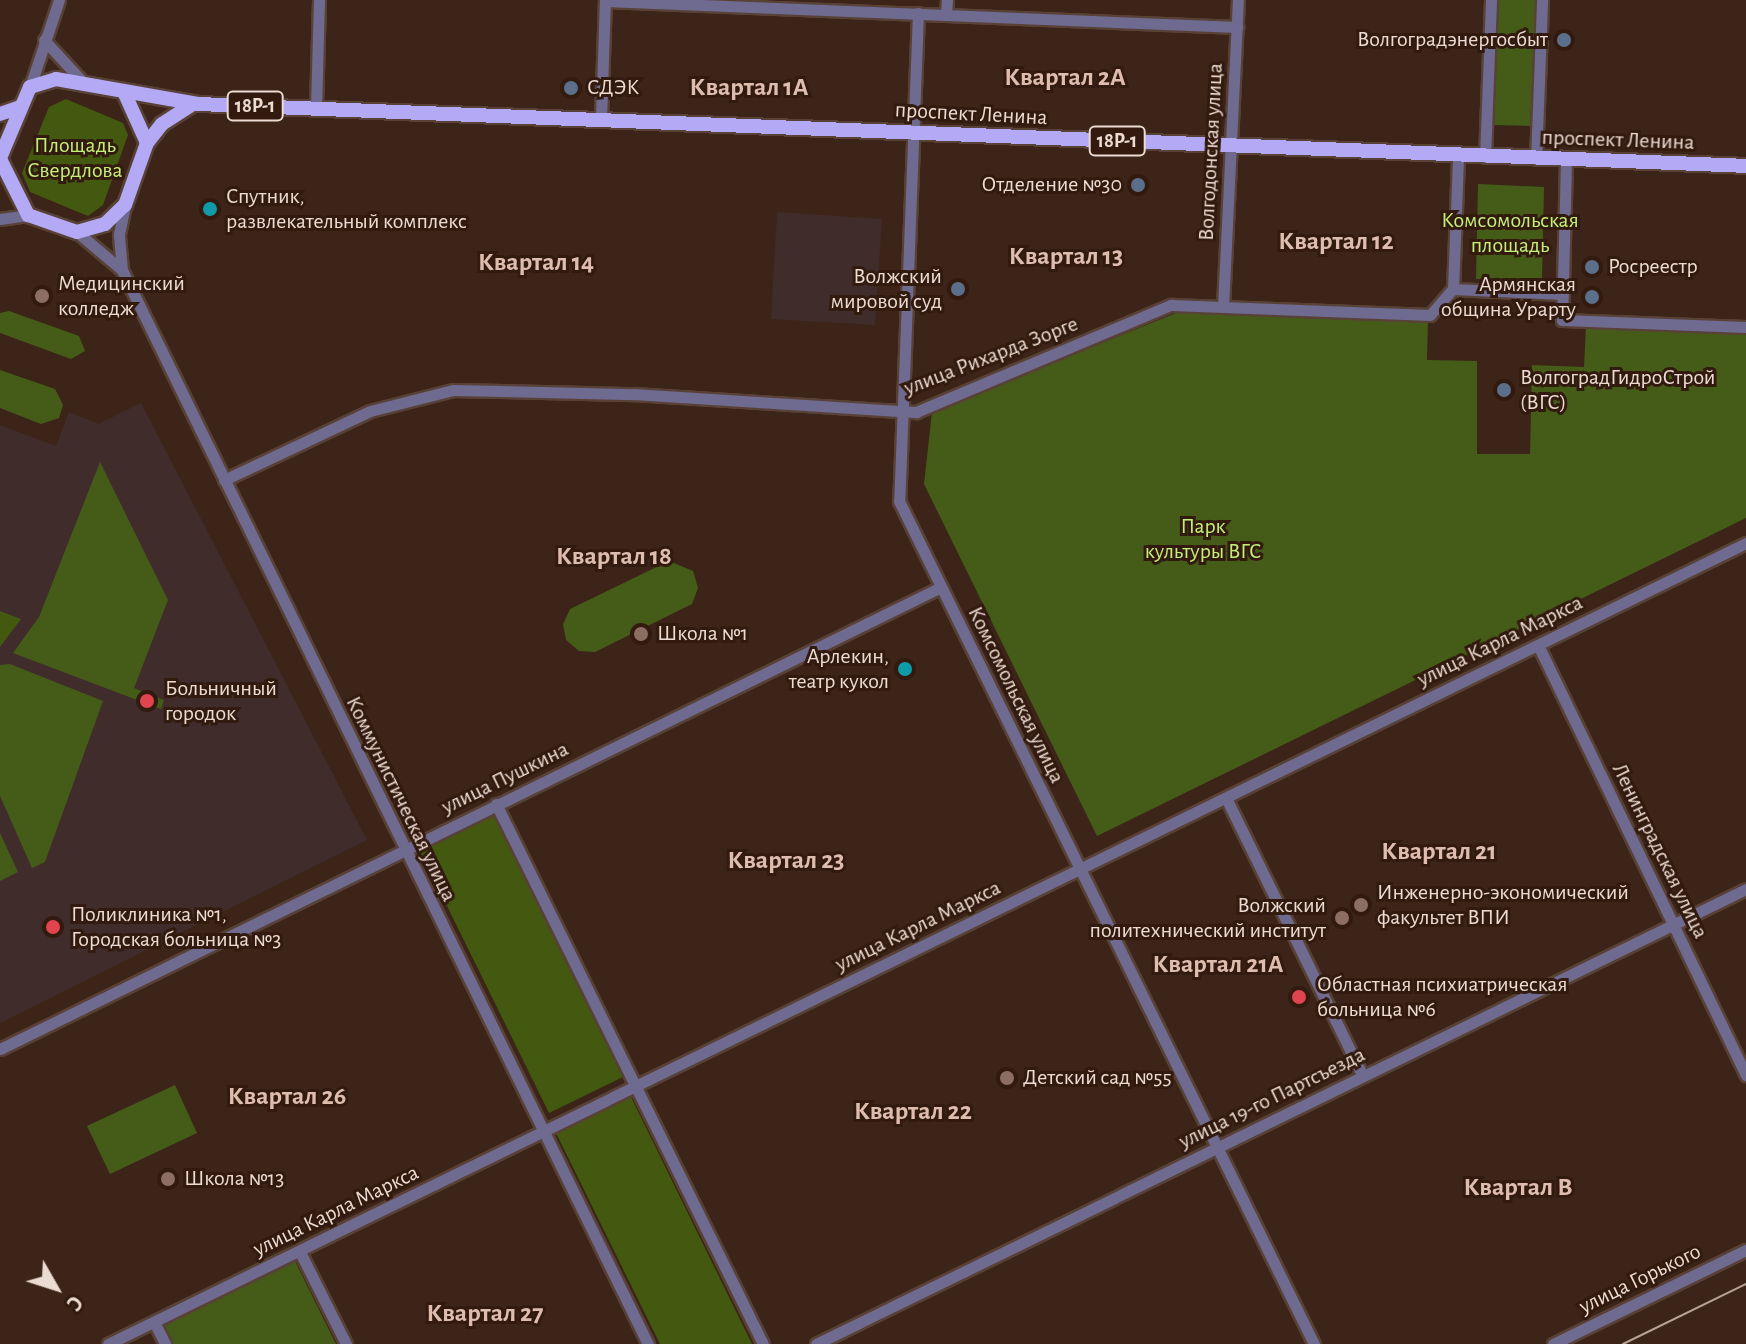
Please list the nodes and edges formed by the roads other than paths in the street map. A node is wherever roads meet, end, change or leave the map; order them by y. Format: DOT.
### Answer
graph roads {
  1 [pos="59,0"];
  2 [pos="319,0"];
  3 [pos="947,0"];
  4 [pos="1238,0"];
  5 [pos="1491,0"];
  6 [pos="1542,0"];
  7 [pos="605,1"];
  8 [pos="897,6"];
  9 [pos="918,13"];
  10 [pos="946,14"];
  11 [pos="1237,27"];
  12 [pos="44,40"];
  13 [pos="81,80"];
  14 [pos="30,87"];
  15 [pos="125,94"];
  16 [pos="193,104"];
  17 [pos="20,107"];
  18 [pos="316,108"];
  19 [pos="0,114"];
  20 [pos="601,119"];
  21 [pos="916,134"];
  22 [pos="147,143"];
  23 [pos="1232,145"];
  24 [pos="0,155"];
  25 [pos="1458,156"];
  26 [pos="1485,157"];
  27 [pos="1536,159"];
  28 [pos="1566,160"];
  29 [pos="1746,166"];
  30 [pos="125,205"];
  31 [pos="28,215"];
  32 [pos="0,219"];
  33 [pos="77,232"];
  34 [pos="122,270"];
  35 [pos="1453,289"];
  36 [pos="1563,294"];
  37 [pos="1223,306"];
  38 [pos="1746,327"];
  39 [pos="905,412"];
  40 [pos="224,480"];
  41 [pos="1746,543"];
  42 [pos="941,587"];
  43 [pos="1538,645"];
  44 [pos="1226,798"];
  45 [pos="496,804"];
  46 [pos="403,850"];
  47 [pos="1078,870"];
  48 [pos="1746,889"];
  49 [pos="1673,925"];
  50 [pos="0,1049"];
  51 [pos="1746,1075"];
  52 [pos="1363,1076"];
  53 [pos="635,1084"];
  54 [pos="544,1130"];
  55 [pos="1218,1147"];
  56 [pos="1746,1250"];
  57 [pos="300,1252"];
  58 [pos="154,1322"];
  59 [pos="108,1344"];
  60 [pos="165,1344"];
  61 [pos="346,1344"];
  62 [pos="648,1344"];
  63 [pos="763,1344"];
  64 [pos="816,1344"];
  65 [pos="1314,1344"];
  66 [pos="1553,1344"];
  1 -- 12 [label="street"];
  2 -- 18 [label="street"];
  3 -- 10 [label="street"];
  4 -- 11 [label="street, Волгодонская улица"];
  5 -- 26 [label="street"];
  6 -- 27 [label="street"];
  7 -- 8 [label="street"];
  7 -- 20 [label="street"];
  8 -- 9 [label="street"];
  9 -- 10 [label="street"];
  9 -- 21 [label="street, Комсомольская улица"];
  10 -- 11 [label="street"];
  11 -- 23 [label="street, Волгодонская улица"];
  12 -- 13 [label="street"];
  12 -- 14 [label="street"];
  13 -- 14 [label="main road, 18Р-1"];
  13 -- 15 [label="main road, 18Р-1"];
  14 -- 17 [label="main road"];
  15 -- 16 [label="main road, проспект Ленина / 18Р-1"];
  15 -- 22 [label="main road"];
  16 -- 18 [label="main road, проспект Ленина / 18Р-1"];
  16 -- 22 [label="main road, 18Р-1"];
  17 -- 19 [label="main road"];
  17 -- 24 [label="main road"];
  18 -- 20 [label="main road, проспект Ленина / 18Р-1"];
  20 -- 21 [label="main road, проспект Ленина / 18Р-1"];
  21 -- 23 [label="main road, проспект Ленина / 18Р-1"];
  21 -- 39 [label="street, Комсомольская улица"];
  22 -- 30 [label="main road, 18Р-1"];
  23 -- 25 [label="main road, проспект Ленина / 18Р-1"];
  23 -- 37 [label="street, Волгодонская улица"];
  24 -- 31 [label="main road"];
  25 -- 26 [label="main road, проспект Ленина / 18Р-1"];
  25 -- 35 [label="street"];
  26 -- 27 [label="main road, проспект Ленина / 18Р-1"];
  27 -- 28 [label="main road, проспект Ленина / 18Р-1"];
  28 -- 29 [label="main road, проспект Ленина / 18Р-1"];
  28 -- 36 [label="street"];
  30 -- 33 [label="main road"];
  30 -- 34 [label="street, Коммунистическая улица"];
  31 -- 32 [label="street"];
  31 -- 33 [label="main road"];
  33 -- 34 [label="street, Коммунистическая улица"];
  34 -- 40 [label="street, Коммунистическая улица"];
  35 -- 36 [label="street"];
  35 -- 37 [label="street, улица Рихарда Зорге"];
  36 -- 38 [label="street"];
  37 -- 39 [label="street, улица Рихарда Зорге"];
  39 -- 40 [label="street, улица Рихарда Зорге"];
  39 -- 42 [label="street, Комсомольская улица"];
  40 -- 46 [label="street, Коммунистическая улица"];
  41 -- 43 [label="street, улица Карла Маркса"];
  42 -- 45 [label="street, улица Пушкина"];
  42 -- 47 [label="street, Комсомольская улица"];
  43 -- 44 [label="street, улица Карла Маркса"];
  43 -- 49 [label="street, Ленинградская улица"];
  44 -- 47 [label="street, улица Карла Маркса"];
  44 -- 52 [label="street"];
  45 -- 46 [label="street, улица Пушкина"];
  45 -- 53 [label="street"];
  46 -- 50 [label="street, улица Пушкина"];
  46 -- 54 [label="street, Коммунистическая улица"];
  47 -- 53 [label="street, улица Карла Маркса"];
  47 -- 55 [label="street, Комсомольская улица"];
  48 -- 49 [label="street, улица 19-го Партсъезда"];
  49 -- 51 [label="street, Ленинградская улица"];
  49 -- 52 [label="street, улица 19-го Партсъезда"];
  52 -- 55 [label="street, улица 19-го Партсъезда"];
  53 -- 54 [label="street, улица Карла Маркса"];
  53 -- 63 [label="street"];
  54 -- 57 [label="street, улица Карла Маркса"];
  54 -- 62 [label="street, Коммунистическая улица"];
  55 -- 64 [label="street, улица 19-го Партсъезда"];
  55 -- 65 [label="street, Комсомольская улица"];
  56 -- 66 [label="street, улица Горького"];
  57 -- 58 [label="street, улица Карла Маркса"];
  57 -- 61 [label="street"];
  58 -- 59 [label="street, улица Карла Маркса"];
  58 -- 60 [label="street"];
}
